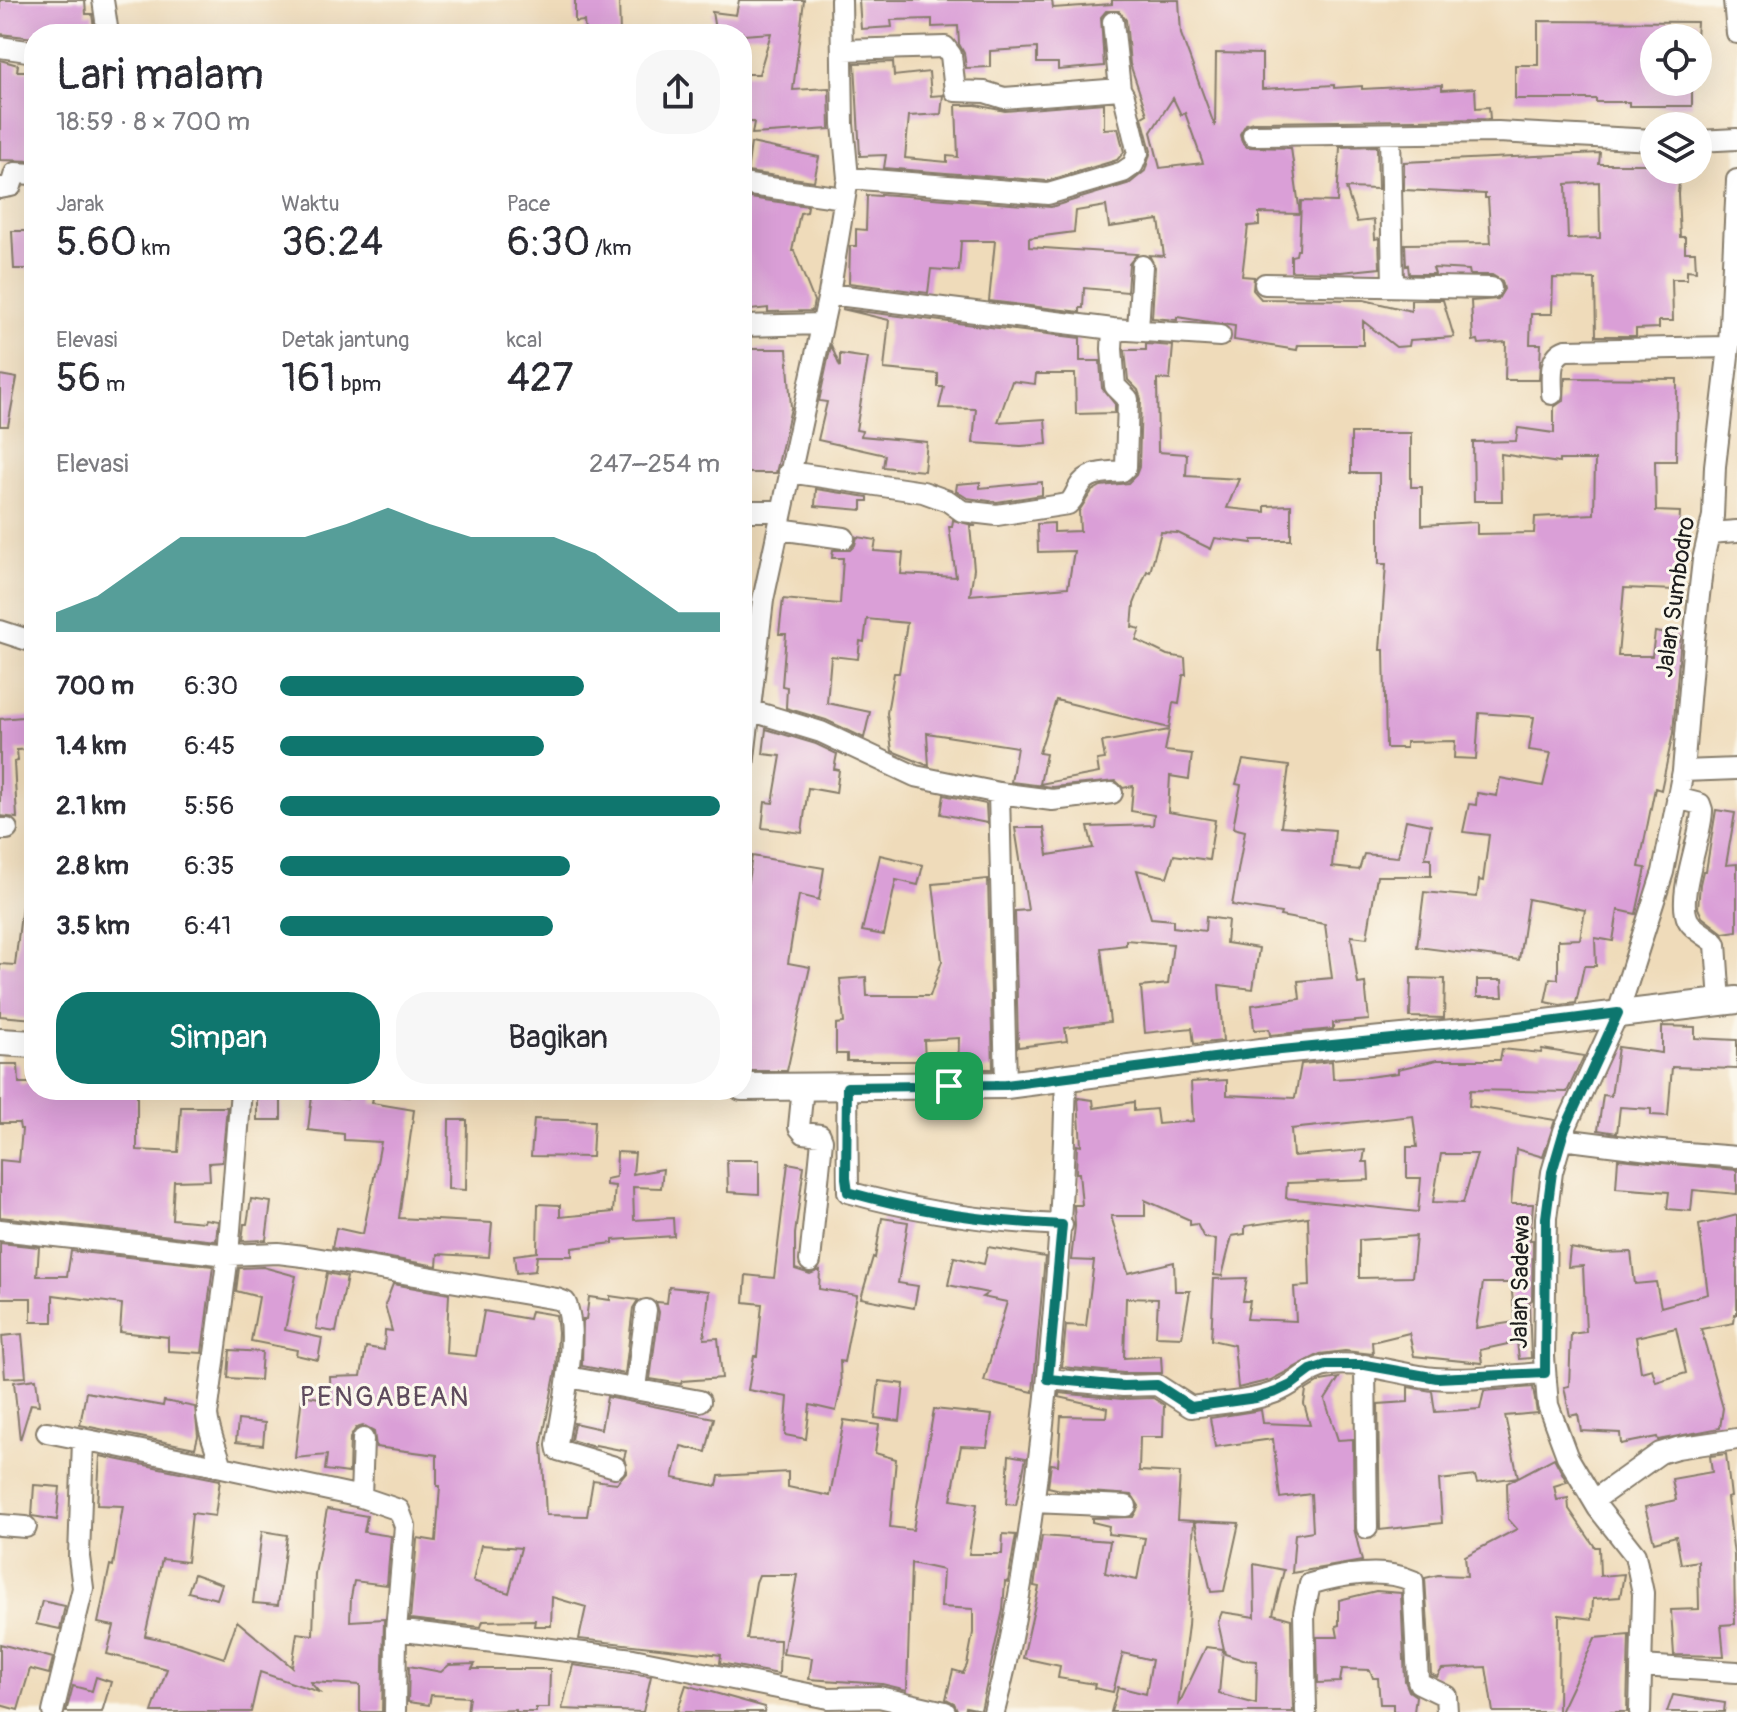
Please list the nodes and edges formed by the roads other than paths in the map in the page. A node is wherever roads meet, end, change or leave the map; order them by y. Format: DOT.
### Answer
graph roads {
  1 [pos="103,0"];
  2 [pos="841,0"];
  3 [pos="1734,0"];
  4 [pos="1113,22"];
  5 [pos="107,24"];
  6 [pos="1737,33"];
  7 [pos="0,47"];
  8 [pos="844,50"];
  9 [pos="24,51"];
  10 [pos="1120,89"];
  11 [pos="1253,135"];
  12 [pos="1390,135"];
  13 [pos="1640,139"];
  14 [pos="1737,139"];
  15 [pos="1712,140"];
  16 [pos="24,173"];
  17 [pos="1737,180"];
  18 [pos="752,184"];
  19 [pos="0,188"];
  20 [pos="846,188"];
  21 [pos="1142,266"];
  22 [pos="1265,284"];
  23 [pos="1393,284"];
  24 [pos="1491,288"];
  25 [pos="829,294"];
  26 [pos="822,324"];
  27 [pos="752,326"];
  28 [pos="1113,329"];
  29 [pos="1138,330"];
  30 [pos="1220,336"];
  31 [pos="1729,347"];
  32 [pos="1552,394"];
  33 [pos="789,472"];
  34 [pos="752,513"];
  35 [pos="780,520"];
  36 [pos="1737,531"];
  37 [pos="1709,533"];
  38 [pos="844,538"];
  39 [pos="0,631"];
  40 [pos="24,639"];
  41 [pos="752,645"];
  42 [pos="752,711"];
  43 [pos="1737,769"];
  44 [pos="1683,771"];
  45 [pos="999,793"];
  46 [pos="1112,793"];
  47 [pos="1677,798"];
  48 [pos="1729,1001"];
  49 [pos="1614,1022"];
  50 [pos="0,1042"];
  51 [pos="24,1043"];
  52 [pos="1066,1078"];
  53 [pos="1006,1085"];
  54 [pos="752,1087"];
  55 [pos="803,1087"];
  56 [pos="847,1087"];
  57 [pos="240,1100"];
  58 [pos="1562,1139"];
  59 [pos="1737,1157"];
  60 [pos="1062,1225"];
  61 [pos="0,1230"];
  62 [pos="228,1255"];
  63 [pos="810,1261"];
  64 [pos="646,1310"];
  65 [pos="1365,1365"];
  66 [pos="1545,1373"];
  67 [pos="568,1377"];
  68 [pos="1048,1379"];
  69 [pos="636,1388"];
  70 [pos="700,1401"];
  71 [pos="47,1432"];
  72 [pos="363,1439"];
  73 [pos="1737,1439"];
  74 [pos="83,1440"];
  75 [pos="222,1467"];
  76 [pos="615,1467"];
  77 [pos="1608,1489"];
  78 [pos="361,1497"];
  79 [pos="1033,1502"];
  80 [pos="1126,1506"];
  81 [pos="0,1525"];
  82 [pos="26,1527"];
  83 [pos="1367,1528"];
  84 [pos="396,1630"];
  85 [pos="1655,1668"];
  86 [pos="1737,1672"];
  87 [pos="53,1712"];
  88 [pos="395,1712"];
  89 [pos="945,1712"];
  90 [pos="994,1712"];
  91 [pos="1306,1712"];
  92 [pos="1447,1712"];
  93 [pos="1640,1712"];
  1 -- 5 [label="street"];
  2 -- 8 [label="street"];
  3 -- 6 [label="street"];
  4 -- 10 [label="street"];
  7 -- 9 [label="street"];
  8 -- 10 [label="street"];
  8 -- 20 [label="street"];
  10 -- 20 [label="street"];
  11 -- 12 [label="street"];
  12 -- 13 [label="street"];
  12 -- 23 [label="street"];
  14 -- 15 [label="street"];
  16 -- 19 [label="street"];
  17 -- 31 [label="street, Jalan Sumbodro"];
  18 -- 20 [label="street"];
  20 -- 25 [label="street"];
  21 -- 29 [label="street"];
  22 -- 23 [label="street"];
  23 -- 24 [label="street"];
  25 -- 26 [label="street"];
  25 -- 28 [label="street"];
  26 -- 27 [label="street"];
  26 -- 33 [label="street"];
  28 -- 29 [label="street"];
  28 -- 33 [label="street"];
  29 -- 30 [label="street"];
  31 -- 32 [label="street"];
  31 -- 37 [label="street, Jalan Sumbodro"];
  33 -- 35 [label="street"];
  34 -- 35 [label="street"];
  35 -- 38 [label="street"];
  35 -- 41 [label="street"];
  36 -- 37 [label="street"];
  37 -- 44 [label="street, Jalan Sumbodro"];
  39 -- 40 [label="street"];
  42 -- 45 [label="street"];
  43 -- 44 [label="street"];
  44 -- 47 [label="street, Jalan Sumbodro"];
  45 -- 46 [label="street"];
  45 -- 53 [label="street"];
  47 -- 48 [label="street"];
  47 -- 49 [label="street, Jalan Sumbodro"];
  48 -- 49 [label="main road"];
  49 -- 52 [label="main road"];
  49 -- 58 [label="street, Jalan Sadewa"];
  50 -- 51 [label="main road"];
  52 -- 53 [label="main road"];
  52 -- 60 [label="street"];
  53 -- 56 [label="main road"];
  54 -- 55 [label="main road"];
  55 -- 56 [label="main road"];
  55 -- 63 [label="street"];
  56 -- 60 [label="street"];
  57 -- 62 [label="street"];
  58 -- 59 [label="street"];
  58 -- 66 [label="street, Jalan Sadewa"];
  60 -- 68 [label="street"];
  61 -- 62 [label="street"];
  62 -- 67 [label="street"];
  62 -- 75 [label="street"];
  64 -- 69 [label="street"];
  65 -- 66 [label="street"];
  65 -- 68 [label="street"];
  65 -- 83 [label="street"];
  66 -- 77 [label="street, Jalan Sadewa"];
  67 -- 69 [label="street"];
  67 -- 76 [label="street"];
  68 -- 79 [label="street"];
  69 -- 70 [label="street"];
  71 -- 74 [label="street"];
  72 -- 78 [label="street"];
  73 -- 77 [label="street"];
  74 -- 75 [label="street"];
  74 -- 87 [label="street"];
  75 -- 78 [label="street"];
  77 -- 85 [label="street, Jalan Sadewa"];
  78 -- 84 [label="street"];
  79 -- 80 [label="street"];
  79 -- 90 [label="street"];
  81 -- 82 [label="street"];
  84 -- 88 [label="street"];
  84 -- 89 [label="street"];
  85 -- 86 [label="street"];
  85 -- 93 [label="street, Jalan Sadewa"];
  91 -- 92 [label="street"];
}
